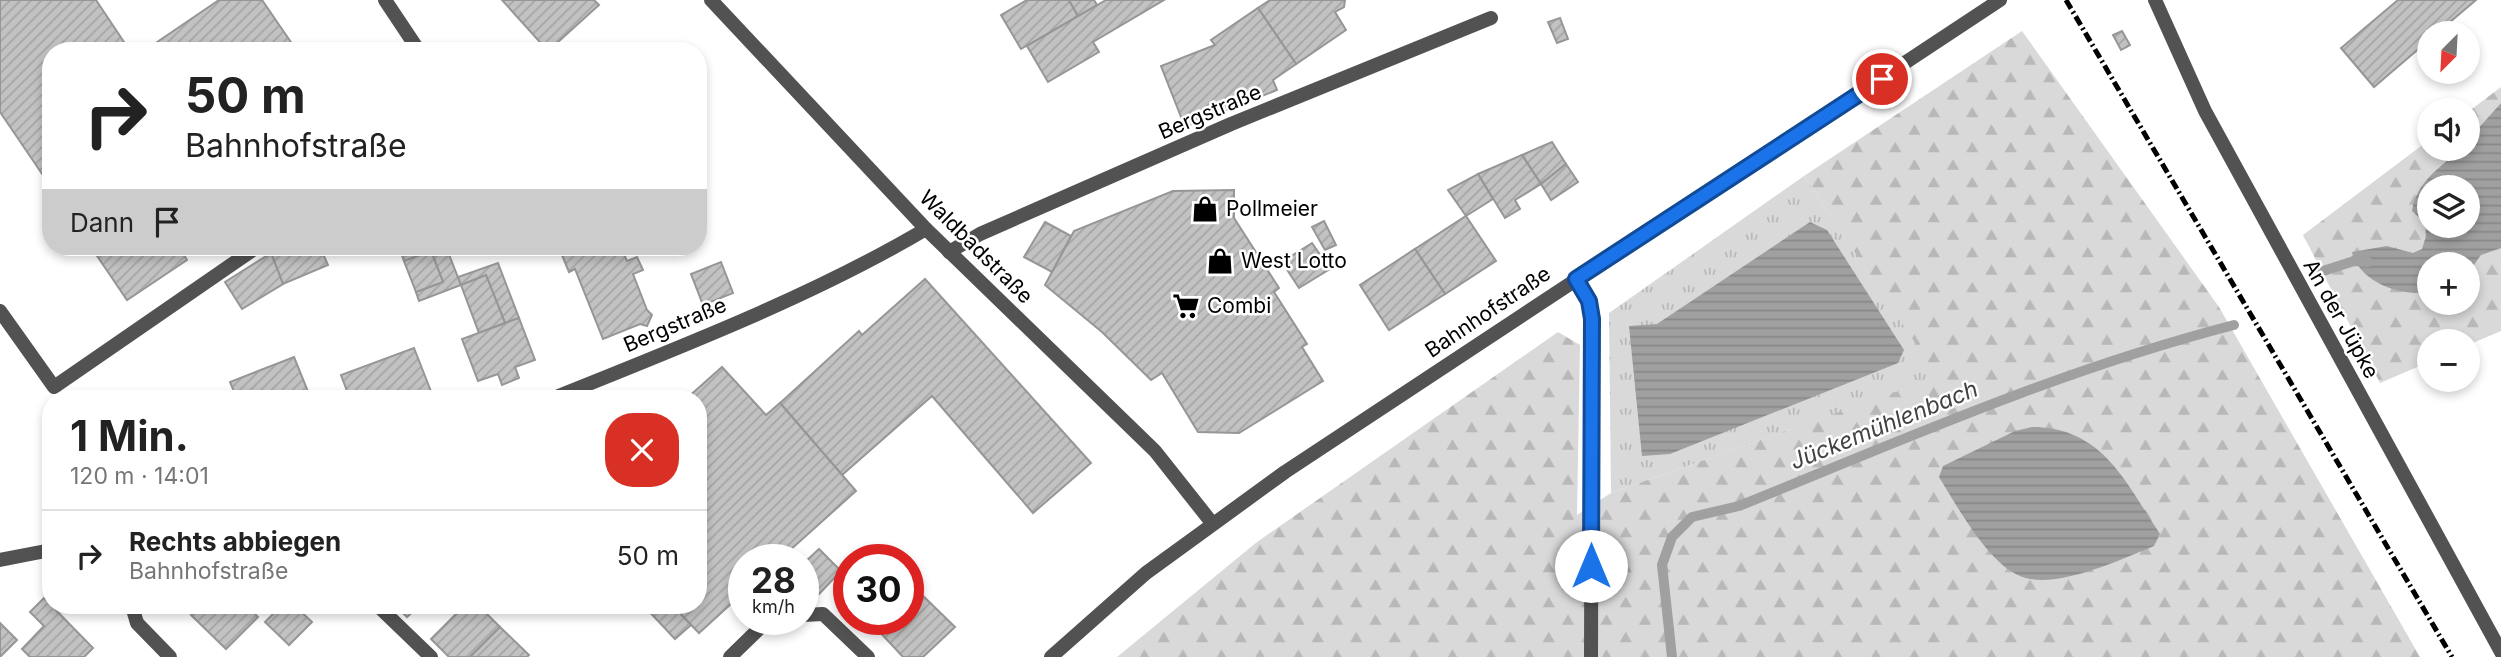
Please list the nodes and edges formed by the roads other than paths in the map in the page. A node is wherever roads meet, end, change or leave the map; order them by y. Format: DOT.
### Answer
graph roads {
  1 [pos="386,0"];
  2 [pos="711,0"];
  3 [pos="2000,0"];
  4 [pos="2155,0"];
  5 [pos="1491,18"];
  6 [pos="413,42"];
  7 [pos="926,229"];
  8 [pos="949,252"];
  9 [pos="244,256"];
  10 [pos="1576,279"];
  11 [pos="0,311"];
  12 [pos="573,390"];
  13 [pos="1212,523"];
  14 [pos="42,552"];
  15 [pos="0,560"];
  16 [pos="134,614"];
  17 [pos="387,614"];
  18 [pos="819,614"];
  19 [pos="753,635"];
  20 [pos="2501,652"];
  21 [pos="170,657"];
  22 [pos="431,657"];
  23 [pos="730,657"];
  24 [pos="868,657"];
  25 [pos="1051,657"];
  26 [pos="1591,657"];
  1 -- 6 [label="street"];
  2 -- 7 [label="street, Waldbadstraße"];
  3 -- 10 [label="street, Bahnhofstraße"];
  4 -- 20 [label="street, An der Jüpke"];
  5 -- 8 [label="street, Bergstraße"];
  7 -- 8 [label="street, Waldbadstraße"];
  7 -- 12 [label="street, Bergstraße"];
  8 -- 13 [label="street, Waldbadstraße"];
  9 -- 11 [label="street"];
  10 -- 13 [label="street, Bahnhofstraße"];
  10 -- 26 [label="street"];
  13 -- 25 [label="street, Bahnhofstraße"];
  14 -- 15 [label="street"];
  16 -- 21 [label="street"];
  17 -- 22 [label="street"];
  18 -- 24 [label="street"];
  19 -- 23 [label="street"];
}
